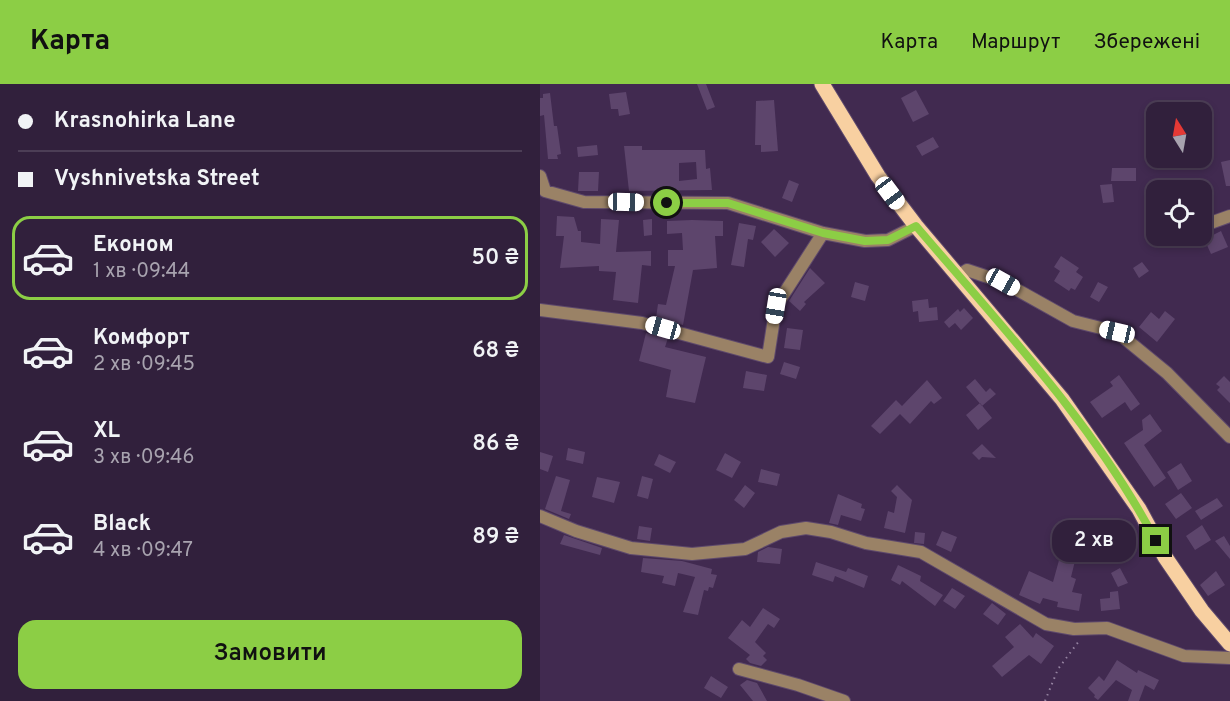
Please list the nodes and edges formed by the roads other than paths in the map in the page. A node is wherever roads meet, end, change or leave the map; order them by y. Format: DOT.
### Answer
graph roads {
  1 [pos="822,84"];
  2 [pos="540,176"];
  3 [pos="542,192"];
  4 [pos="1230,216"];
  5 [pos="1212,222"];
  6 [pos="916,226"];
  7 [pos="823,233"];
  8 [pos="957,276"];
  9 [pos="540,310"];
  10 [pos="1230,437"];
  11 [pos="540,516"];
  12 [pos="1230,644"];
  13 [pos="1230,658"];
  14 [pos="739,669"];
  15 [pos="844,701"];
  1 -- 6 [label="main road"];
  2 -- 3 [label="street"];
  3 -- 7 [label="street"];
  4 -- 5 [label="street"];
  6 -- 7 [label="street"];
  6 -- 8 [label="main road"];
  7 -- 9 [label="street"];
  8 -- 10 [label="street"];
  8 -- 12 [label="main road"];
  11 -- 13 [label="street"];
  14 -- 15 [label="street"];
}
